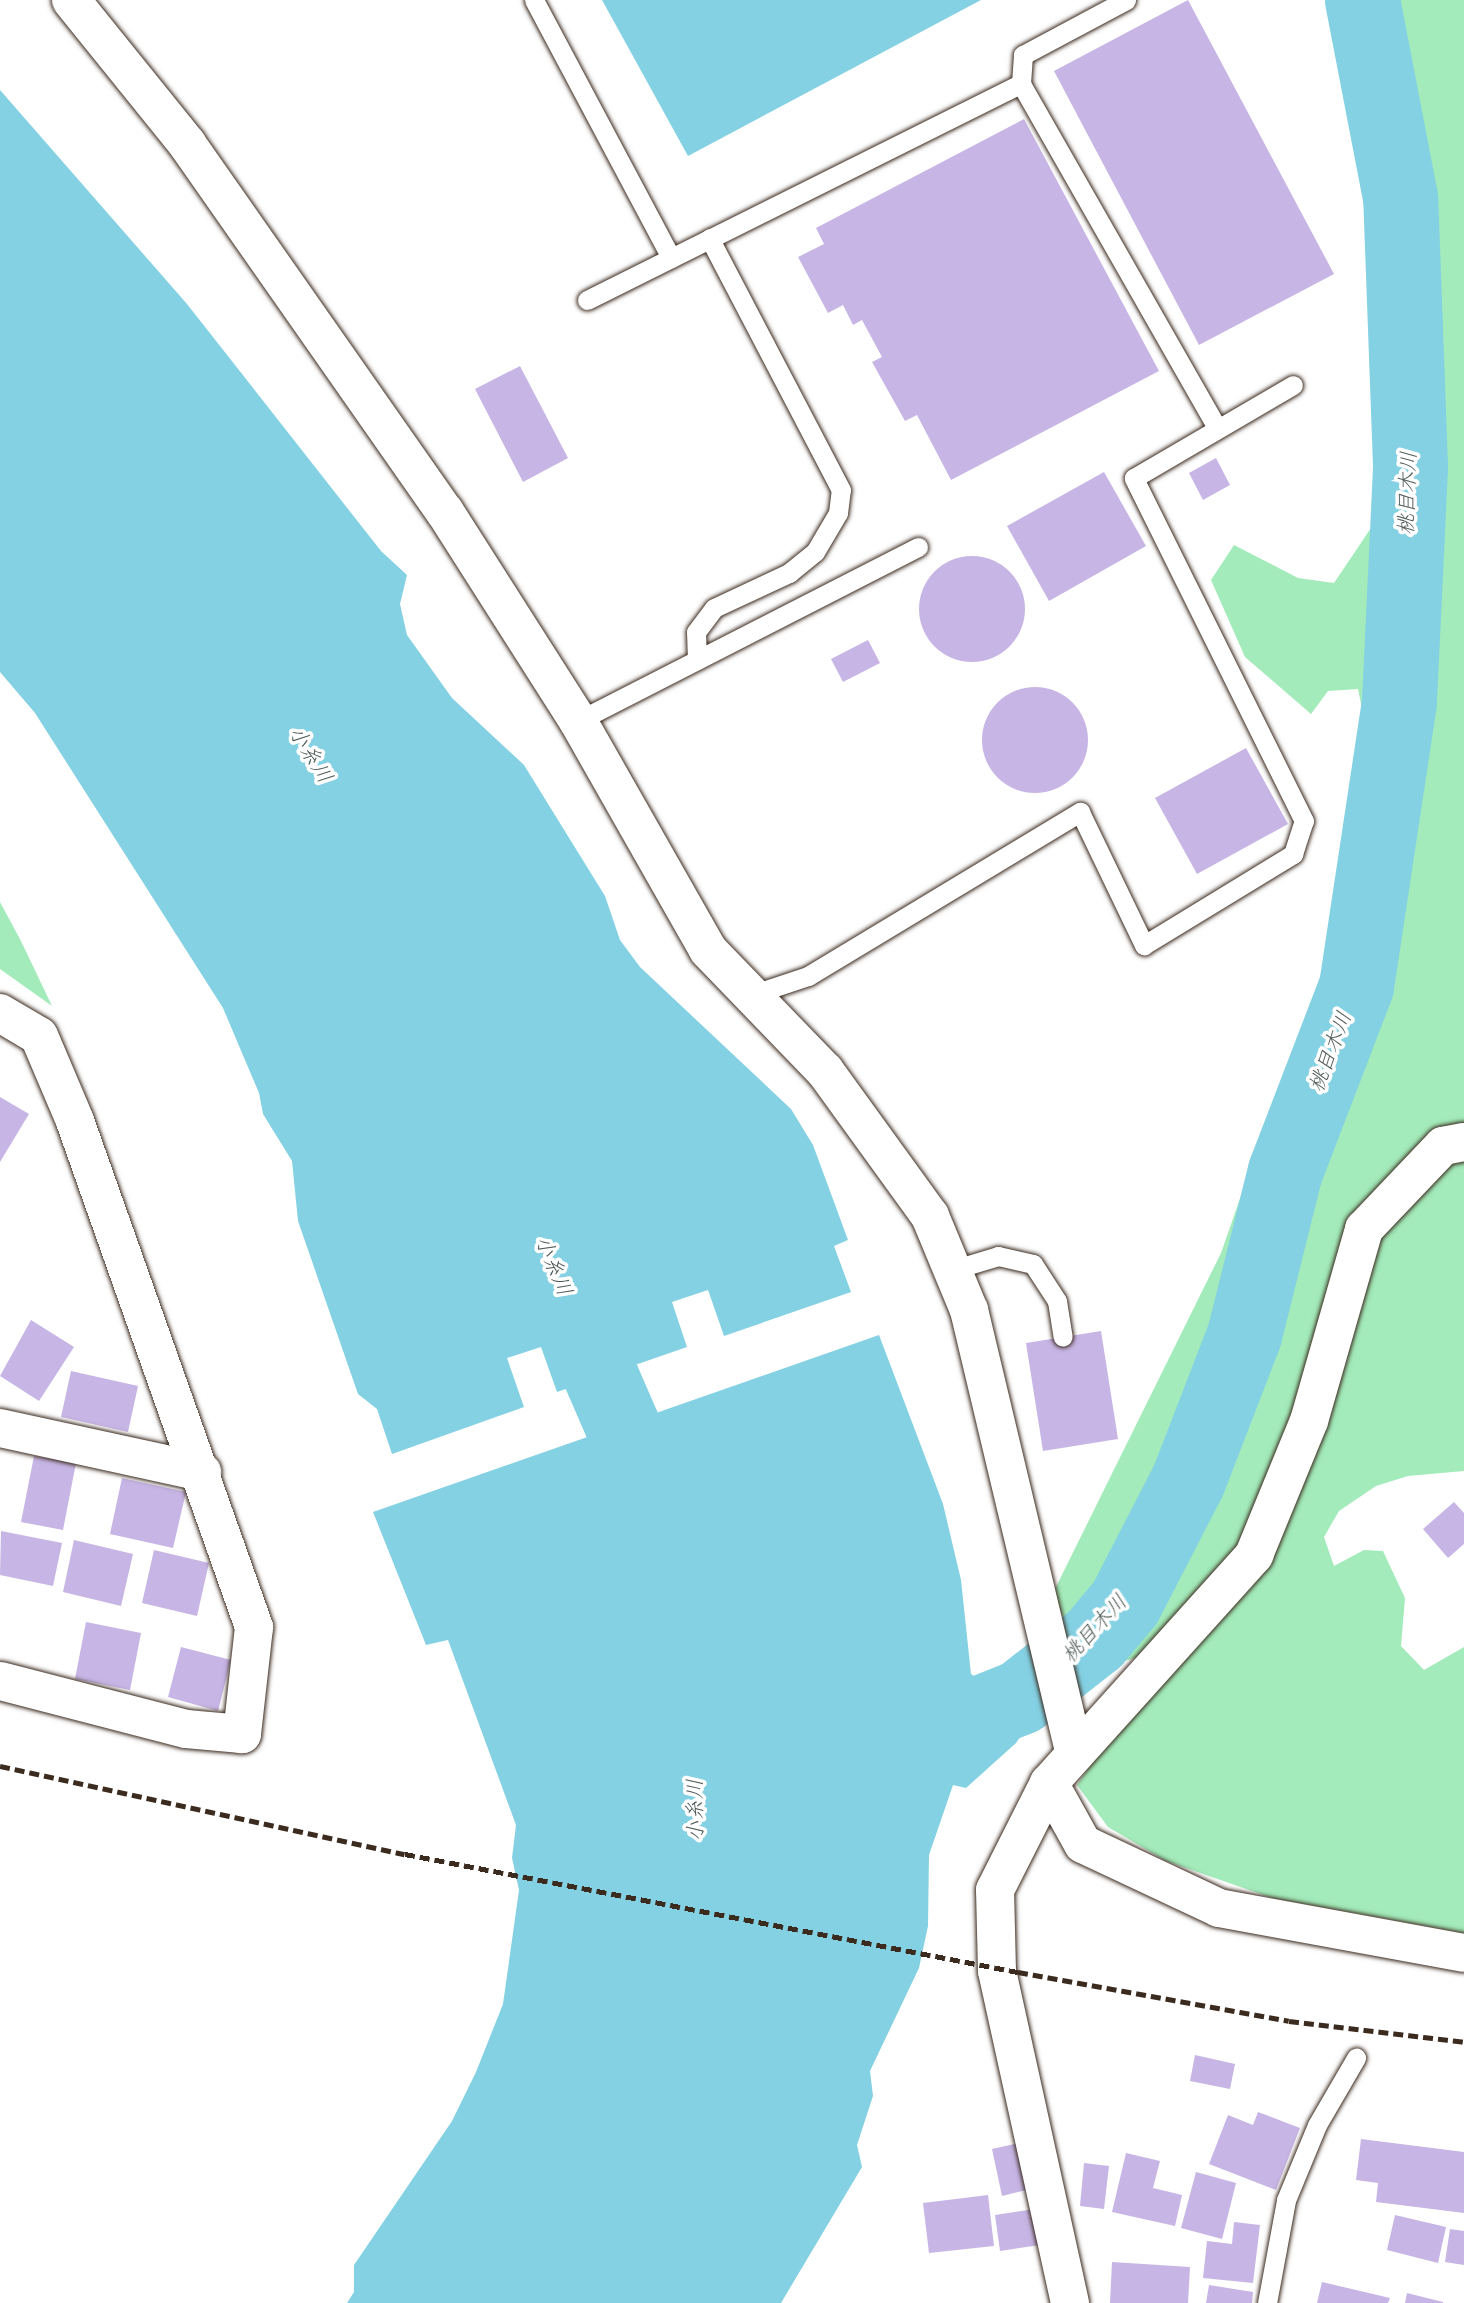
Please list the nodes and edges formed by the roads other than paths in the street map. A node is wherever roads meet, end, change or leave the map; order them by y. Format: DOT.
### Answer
graph roads {
  1 [pos="71,0"];
  2 [pos="534,0"];
  3 [pos="1126,0"];
  4 [pos="1021,84"];
  5 [pos="709,238"];
  6 [pos="671,258"];
  7 [pos="587,300"];
  8 [pos="1293,385"];
  9 [pos="1217,428"];
  10 [pos="918,547"];
  11 [pos="697,660"];
  12 [pos="578,721"];
  13 [pos="751,995"];
  14 [pos="0,1013"];
  15 [pos="1464,1142"];
  16 [pos="952,1270"];
  17 [pos="1063,1337"];
  18 [pos="0,1428"];
  19 [pos="202,1472"];
  20 [pos="0,1681"];
  21 [pos="1075,1754"];
  22 [pos="1049,1783"];
  23 [pos="1464,1953"];
  24 [pos="1356,2058"];
  25 [pos="1070,2303"];
  26 [pos="1267,2303"];
  1 -- 12 [label="street"];
  2 -- 6 [label="lane"];
  3 -- 4 [label="lane"];
  4 -- 5 [label="lane"];
  4 -- 9 [label="lane"];
  5 -- 6 [label="lane"];
  5 -- 11 [label="lane"];
  6 -- 7 [label="lane"];
  8 -- 9 [label="lane"];
  9 -- 13 [label="lane"];
  10 -- 11 [label="lane"];
  11 -- 12 [label="lane"];
  12 -- 13 [label="street"];
  13 -- 16 [label="street"];
  14 -- 19 [label="street"];
  15 -- 21 [label="street"];
  16 -- 17 [label="lane"];
  16 -- 21 [label="street"];
  18 -- 19 [label="street"];
  19 -- 20 [label="street"];
  21 -- 22 [label="street"];
  22 -- 23 [label="street"];
  22 -- 25 [label="street"];
  24 -- 26 [label="lane"];
}
